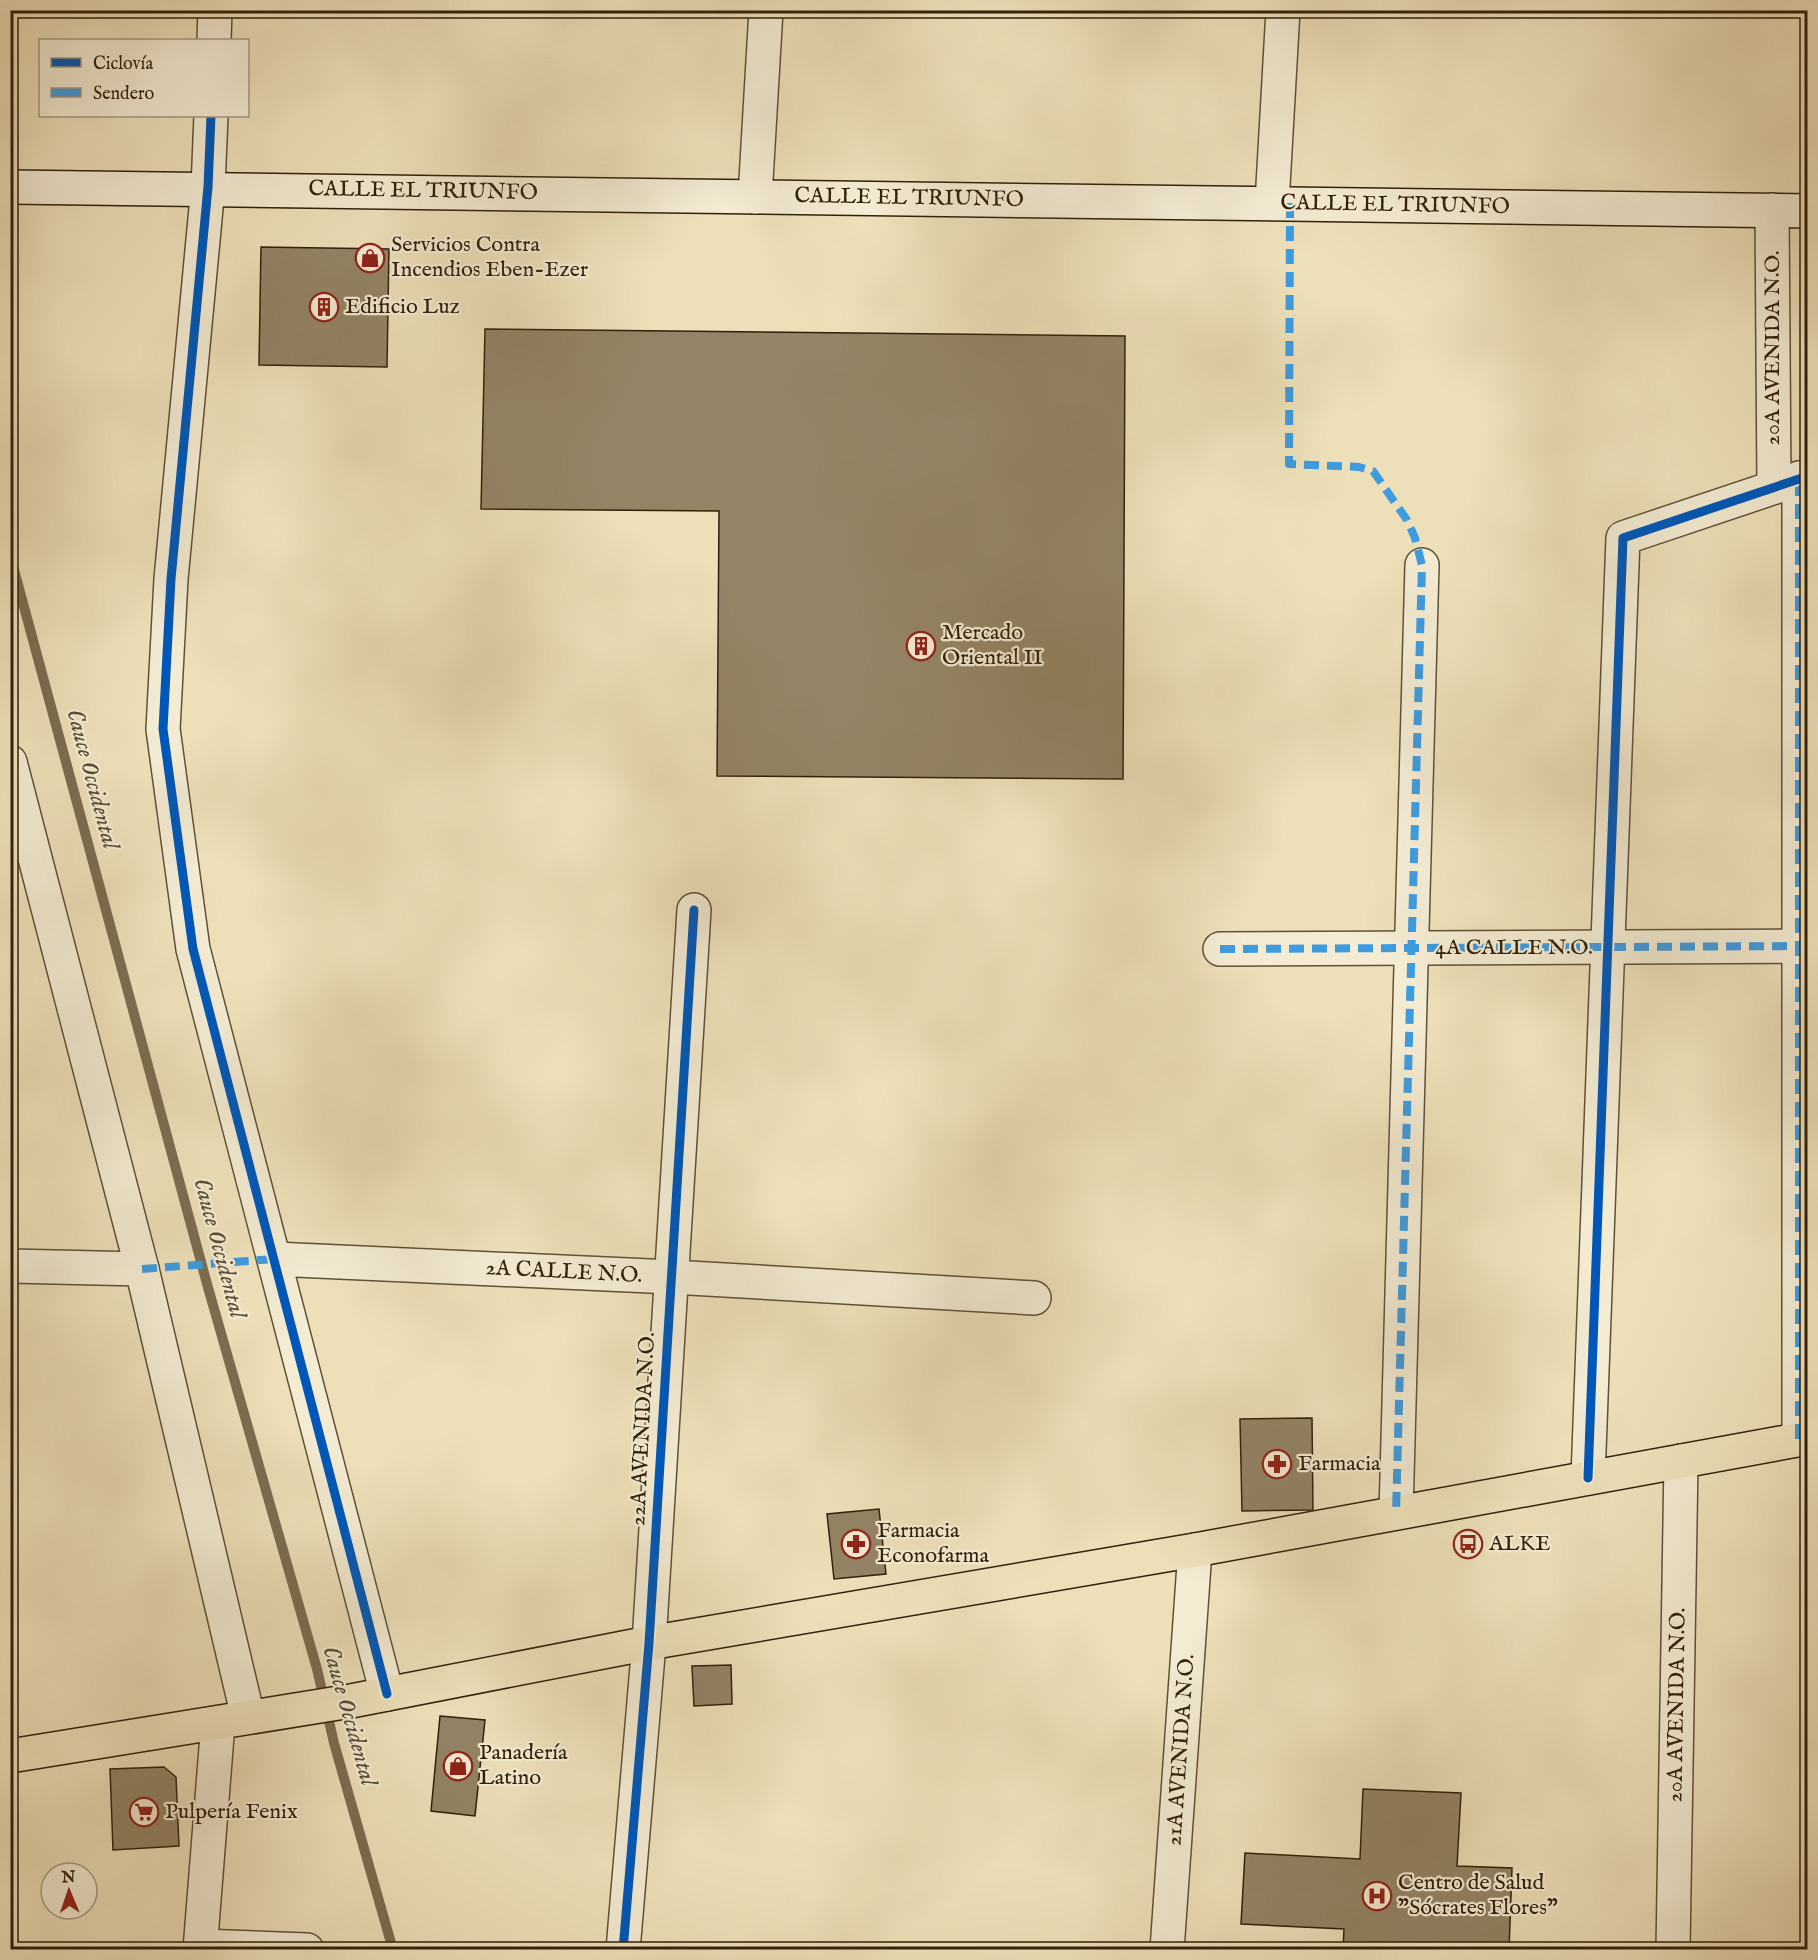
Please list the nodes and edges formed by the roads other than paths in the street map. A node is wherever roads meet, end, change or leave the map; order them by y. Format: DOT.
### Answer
graph roads {
  1 [pos="215,10"];
  2 [pos="766,10"];
  3 [pos="1283,10"];
  4 [pos="214,39"];
  5 [pos="211,117"];
  6 [pos="10,187"];
  7 [pos="208,187"];
  8 [pos="755,197"];
  9 [pos="1272,203"];
  10 [pos="1772,210"];
  11 [pos="1808,211"];
  12 [pos="1794,480"];
  13 [pos="1422,565"];
  14 [pos="10,762"];
  15 [pos="694,910"];
  16 [pos="1803,946"];
  17 [pos="1607,947"];
  18 [pos="1411,948"];
  19 [pos="1221,949"];
  20 [pos="273,1259"];
  21 [pos="10,1266"];
  22 [pos="142,1269"];
  23 [pos="672,1277"];
  24 [pos="1034,1298"];
  25 [pos="1803,1438"];
  26 [pos="1681,1461"];
  27 [pos="1588,1478"];
  28 [pos="1396,1513"];
  29 [pos="1195,1550"];
  30 [pos="649,1643"];
  31 [pos="387,1694"];
  32 [pos="233,1720"];
  33 [pos="10,1756"];
  34 [pos="200,1948"];
  35 [pos="307,1950"];
  36 [pos="623,1950"];
  37 [pos="1167,1950"];
  38 [pos="1673,1950"];
  1 -- 4 [label="street"];
  2 -- 8 [label="street"];
  3 -- 9 [label="street"];
  5 -- 7 [label="street"];
  6 -- 7 [label="street, CALLE EL TRIUNFO"];
  7 -- 8 [label="street, CALLE EL TRIUNFO"];
  7 -- 20 [label="street"];
  8 -- 9 [label="street, CALLE EL TRIUNFO"];
  9 -- 10 [label="street, CALLE EL TRIUNFO"];
  10 -- 11 [label="street, CALLE EL TRIUNFO"];
  10 -- 12 [label="street, 20A AVENIDA N.O."];
  12 -- 16 [label="street, 20A AVENIDA N.O."];
  12 -- 17 [label="street"];
  13 -- 18 [label="street"];
  14 -- 22 [label="street"];
  15 -- 23 [label="street, 22A AVENIDA N.O."];
  16 -- 17 [label="street, 4A CALLE N.O."];
  16 -- 25 [label="street, 20A AVENIDA N.O."];
  17 -- 18 [label="street, 4A CALLE N.O."];
  17 -- 27 [label="street"];
  18 -- 19 [label="street, 4A CALLE N.O."];
  18 -- 28 [label="street"];
  20 -- 23 [label="street, 2A CALLE N.O."];
  20 -- 31 [label="street"];
  21 -- 22 [label="street"];
  22 -- 32 [label="street"];
  23 -- 24 [label="street, 2A CALLE N.O."];
  23 -- 30 [label="street, 22A AVENIDA N.O."];
  25 -- 26 [label="main road"];
  26 -- 27 [label="main road"];
  26 -- 38 [label="street, 20A AVENIDA N.O."];
  27 -- 28 [label="main road"];
  28 -- 29 [label="main road"];
  29 -- 30 [label="main road"];
  29 -- 37 [label="street, 21A AVENIDA N.O."];
  30 -- 31 [label="main road"];
  30 -- 36 [label="street, 22A AVENIDA N.O."];
  31 -- 32 [label="main road"];
  32 -- 33 [label="main road"];
  32 -- 34 [label="street"];
  34 -- 35 [label="street"];
}
